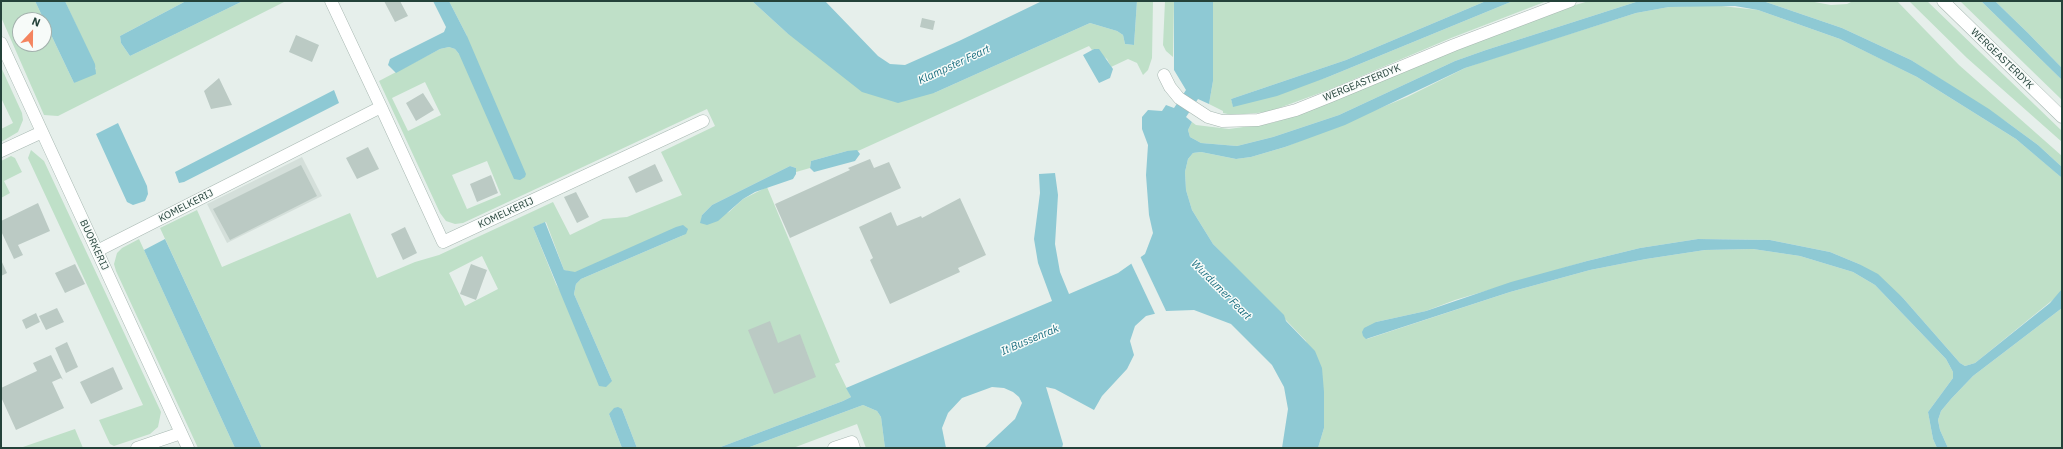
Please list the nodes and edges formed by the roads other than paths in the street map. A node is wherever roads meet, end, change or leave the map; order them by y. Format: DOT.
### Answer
graph roads {
  1 [pos="332,1"];
  2 [pos="1570,1"];
  3 [pos="1943,1"];
  4 [pos="1,43"];
  5 [pos="1164,75"];
  6 [pos="381,107"];
  7 [pos="2062,117"];
  8 [pos="703,121"];
  9 [pos="42,132"];
  10 [pos="1,151"];
  11 [pos="97,251"];
  12 [pos="181,433"];
  13 [pos="137,448"];
  14 [pos="188,448"];
  15 [pos="834,448"];
  16 [pos="854,448"];
  1 -- 6 [label="street, KOMELKERIJ"];
  2 -- 5 [label="street, WERGEASTERDYK"];
  3 -- 7 [label="street, WERGEASTERDYK"];
  4 -- 9 [label="street, BUORKERIJ"];
  6 -- 8 [label="street, KOMELKERIJ"];
  6 -- 11 [label="street, KOMELKERIJ"];
  9 -- 10 [label="street"];
  9 -- 11 [label="street, BUORKERIJ"];
  11 -- 12 [label="street, BUORKERIJ"];
  12 -- 13 [label="street"];
  12 -- 14 [label="street, BUORKERIJ"];
  15 -- 16 [label="street"];
}
